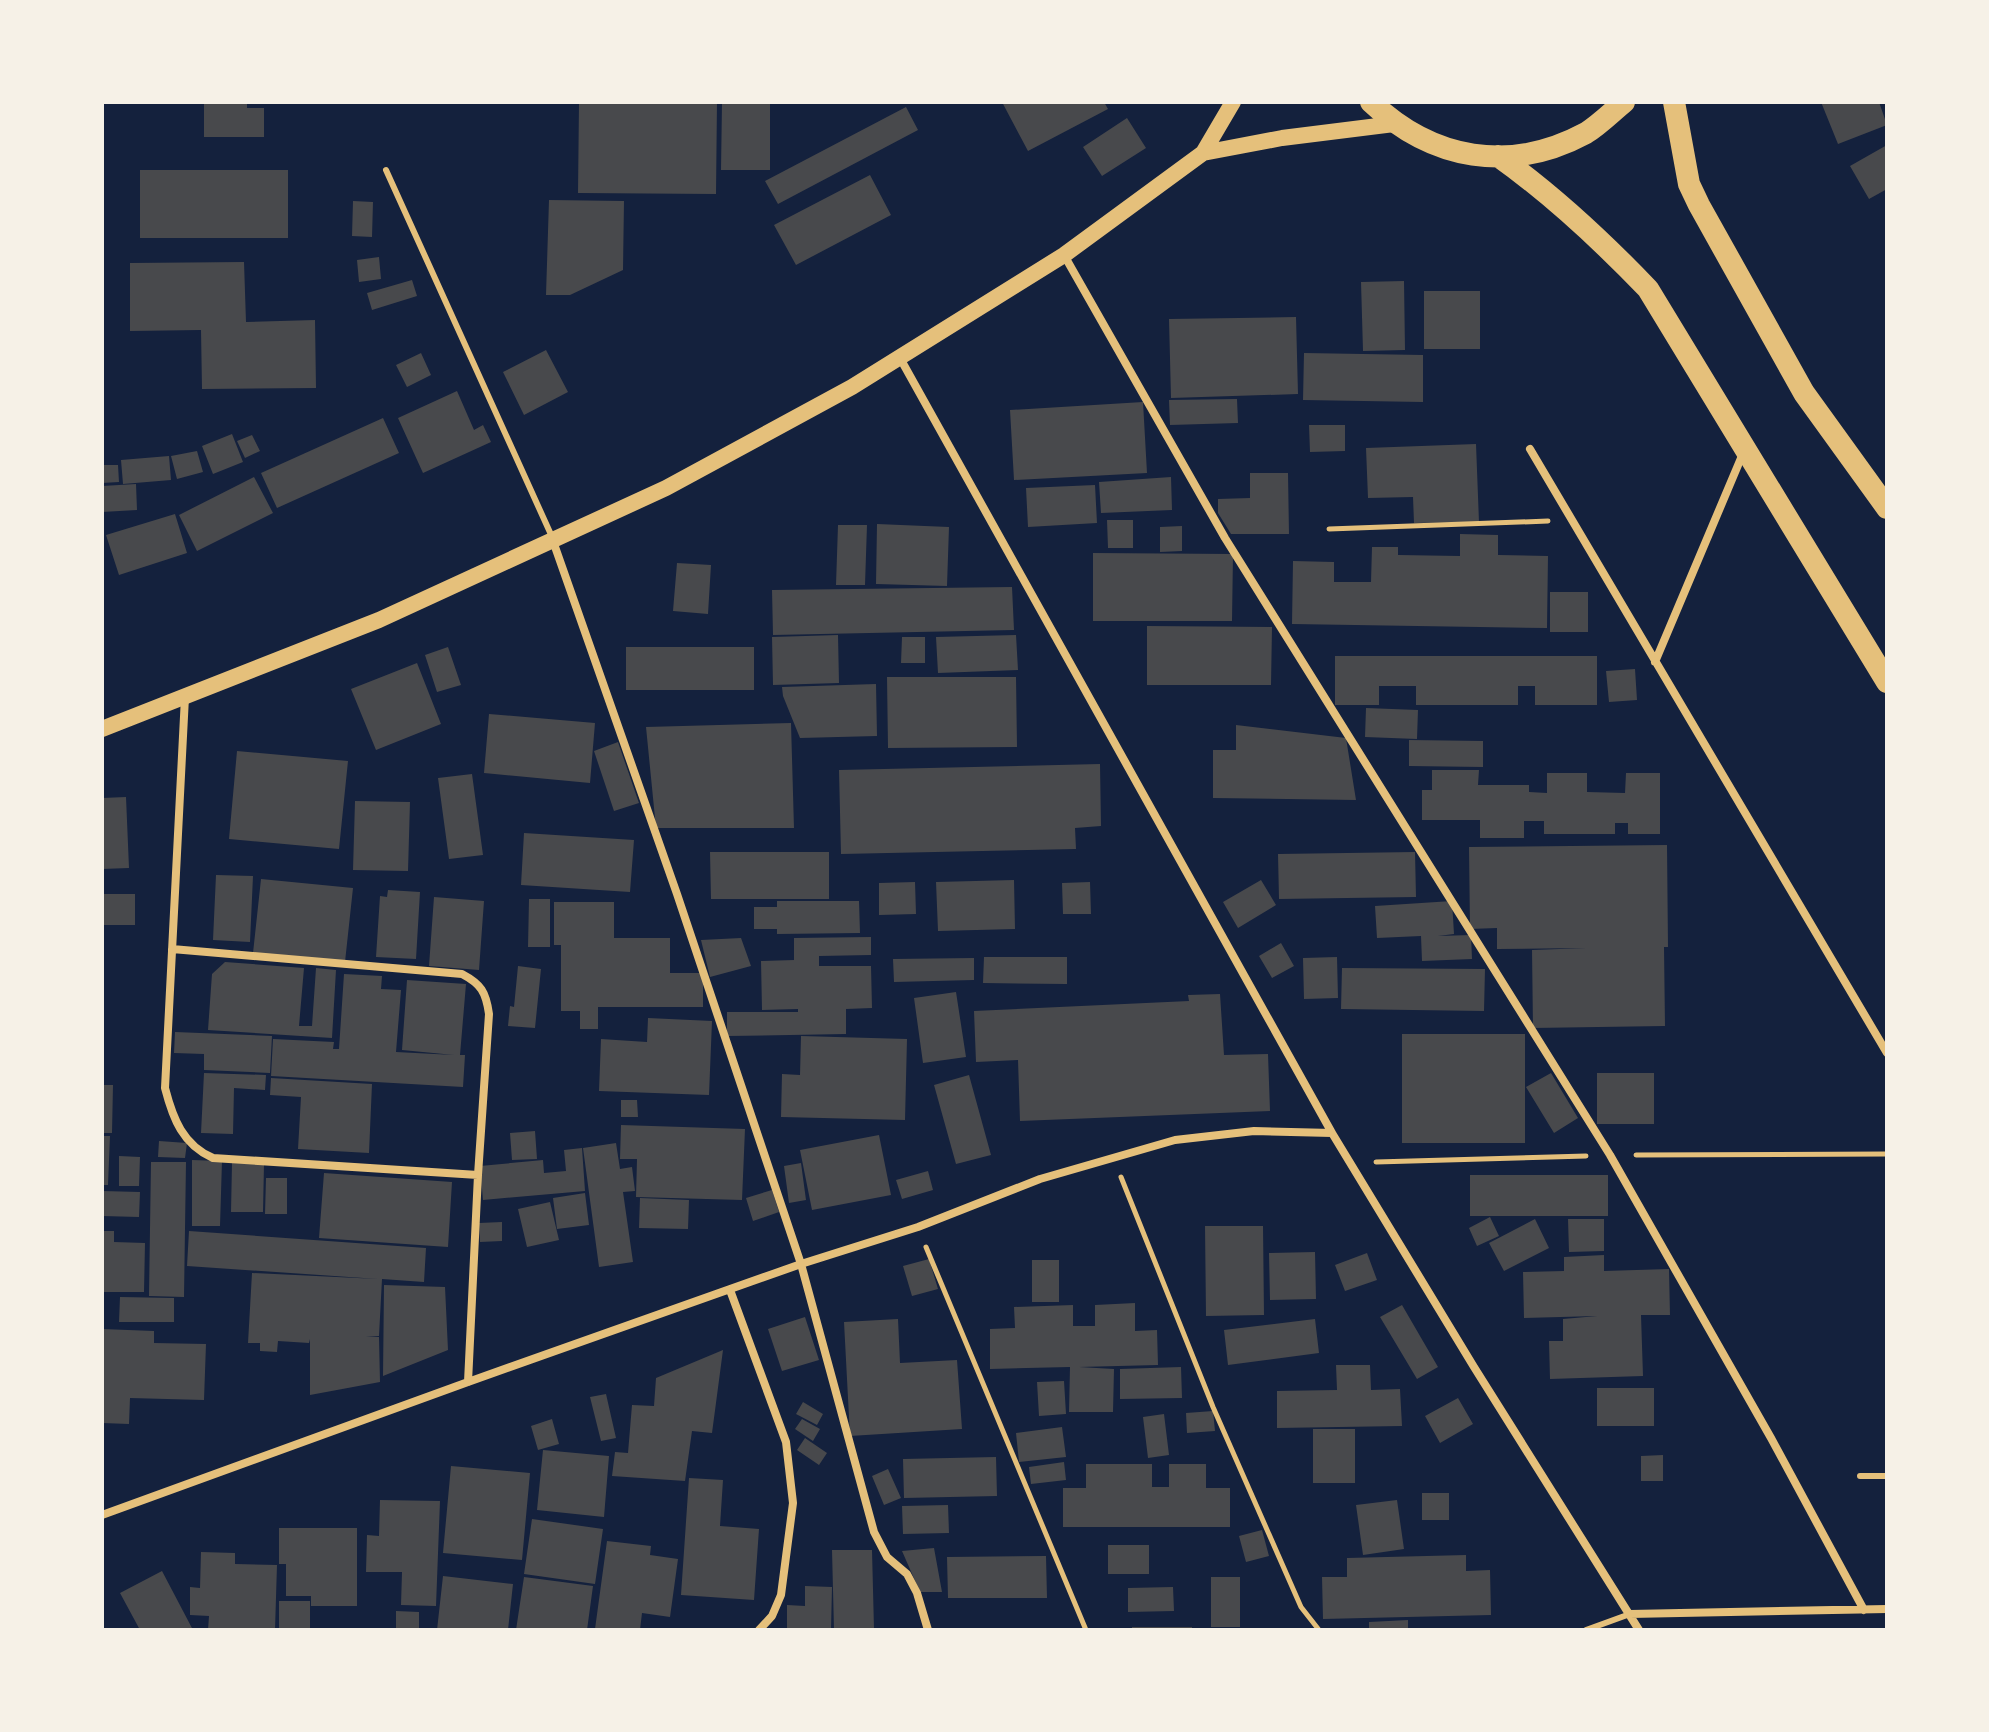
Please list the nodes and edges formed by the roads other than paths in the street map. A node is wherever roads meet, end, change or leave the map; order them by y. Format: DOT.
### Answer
graph roads {
  1 [pos="1233,102"];
  2 [pos="1371,102"];
  3 [pos="1624,102"];
  4 [pos="1674,102"];
  5 [pos="1394,124"];
  6 [pos="1203,153"];
  7 [pos="1498,156"];
  8 [pos="386,170"];
  9 [pos="1064,255"];
  10 [pos="900,358"];
  11 [pos="1530,449"];
  12 [pos="1744,451"];
  13 [pos="1887,508"];
  14 [pos="553,540"];
  15 [pos="1655,662"];
  16 [pos="1887,682"];
  17 [pos="185,697"];
  18 [pos="102,729"];
  19 [pos="172,949"];
  20 [pos="1887,1053"];
  21 [pos="1332,1133"];
  22 [pos="478,1175"];
  23 [pos="801,1264"];
  24 [pos="730,1290"];
  25 [pos="468,1382"];
  26 [pos="1860,1476"];
  27 [pos="1887,1476"];
  28 [pos="102,1515"];
  29 [pos="1887,1609"];
  30 [pos="1864,1610"];
  31 [pos="1630,1614"];
  32 [pos="759,1630"];
  33 [pos="928,1630"];
  34 [pos="1586,1630"];
  35 [pos="1639,1630"];
  1 -- 6 [label="main road"];
  2 -- 5 [label="highway"];
  3 -- 7 [label="highway"];
  4 -- 13 [label="highway"];
  5 -- 6 [label="main road"];
  5 -- 7 [label="highway"];
  6 -- 9 [label="main road"];
  7 -- 12 [label="highway"];
  8 -- 14 [label="lane"];
  9 -- 10 [label="main road"];
  9 -- 30 [label="street"];
  10 -- 14 [label="main road"];
  10 -- 21 [label="street"];
  11 -- 15 [label="street"];
  12 -- 15 [label="street"];
  12 -- 16 [label="highway"];
  14 -- 17 [label="main road"];
  14 -- 23 [label="street"];
  15 -- 20 [label="street"];
  17 -- 18 [label="main road"];
  17 -- 19 [label="street"];
  19 -- 22 [label="street"];
  19 -- 22 [label="street"];
  21 -- 23 [label="street"];
  21 -- 31 [label="street"];
  22 -- 25 [label="street"];
  23 -- 24 [label="street"];
  23 -- 33 [label="street"];
  24 -- 25 [label="street"];
  24 -- 32 [label="street"];
  25 -- 28 [label="street"];
  26 -- 27 [label="lane"];
  29 -- 30 [label="street"];
  30 -- 31 [label="street"];
  31 -- 34 [label="lane"];
  31 -- 35 [label="street"];
}
